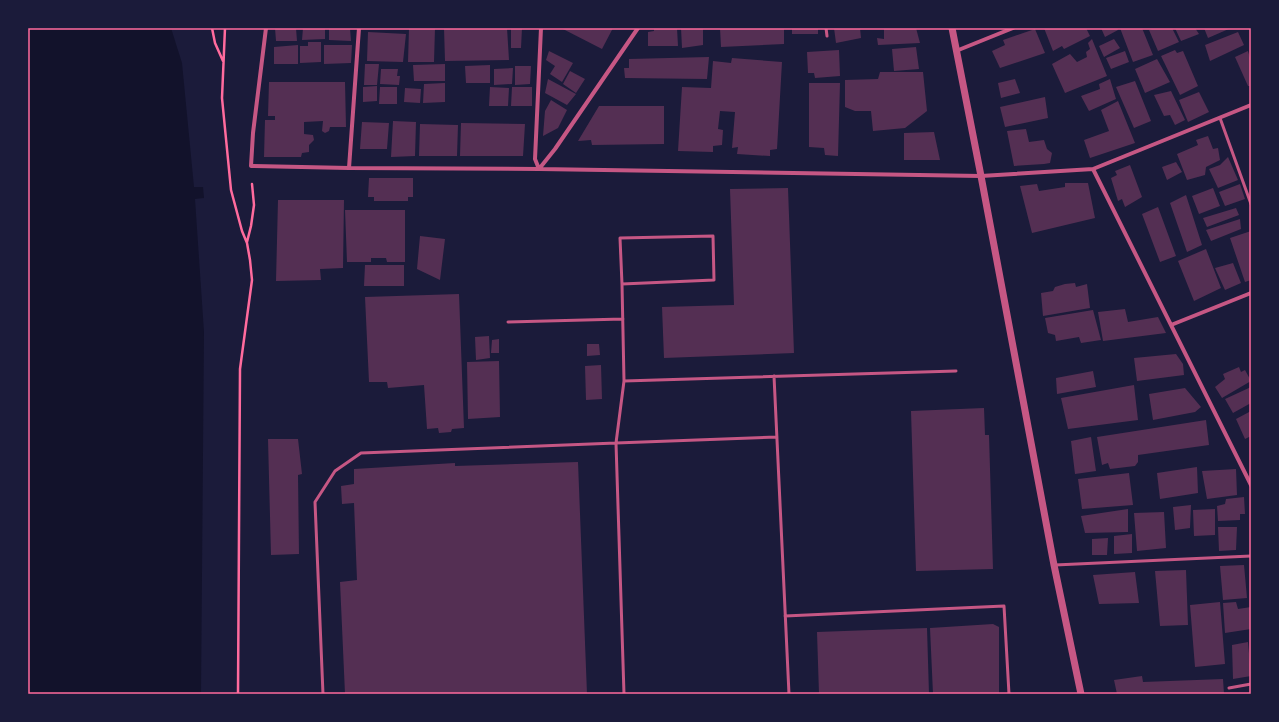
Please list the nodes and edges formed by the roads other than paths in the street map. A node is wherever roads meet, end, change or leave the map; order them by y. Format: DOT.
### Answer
graph roads {
  1 [pos="266,28"];
  2 [pos="359,28"];
  3 [pos="541,28"];
  4 [pos="638,28"];
  5 [pos="826,28"];
  6 [pos="952,28"];
  7 [pos="1013,28"];
  8 [pos="827,36"];
  9 [pos="956,52"];
  10 [pos="1251,106"];
  11 [pos="1220,118"];
  12 [pos="349,168"];
  13 [pos="1093,168"];
  14 [pos="540,169"];
  15 [pos="981,176"];
  16 [pos="1251,204"];
  17 [pos="622,284"];
  18 [pos="1251,293"];
  19 [pos="623,319"];
  20 [pos="508,322"];
  21 [pos="1171,325"];
  22 [pos="956,371"];
  23 [pos="774,376"];
  24 [pos="624,381"];
  25 [pos="777,437"];
  26 [pos="616,443"];
  27 [pos="1250,483"];
  28 [pos="1251,556"];
  29 [pos="1054,565"];
  30 [pos="785,616"];
  31 [pos="1251,684"];
  32 [pos="1229,688"];
  33 [pos="323,694"];
  34 [pos="624,694"];
  35 [pos="789,694"];
  36 [pos="1009,694"];
  37 [pos="1081,694"];
  1 -- 12 [label="street"];
  2 -- 12 [label="street"];
  3 -- 14 [label="street"];
  4 -- 14 [label="street"];
  5 -- 8 [label="lane"];
  6 -- 9 [label="street"];
  7 -- 9 [label="street"];
  9 -- 15 [label="street"];
  10 -- 11 [label="street"];
  11 -- 13 [label="street"];
  11 -- 16 [label="lane"];
  12 -- 14 [label="street"];
  13 -- 15 [label="street"];
  13 -- 21 [label="street"];
  14 -- 15 [label="street"];
  15 -- 29 [label="street"];
  17 -- 17 [label="lane"];
  17 -- 19 [label="lane"];
  18 -- 21 [label="street"];
  19 -- 20 [label="lane"];
  19 -- 24 [label="lane"];
  21 -- 27 [label="street"];
  22 -- 23 [label="lane"];
  23 -- 24 [label="lane"];
  23 -- 25 [label="lane"];
  24 -- 26 [label="lane"];
  25 -- 26 [label="lane"];
  25 -- 30 [label="lane"];
  26 -- 33 [label="lane"];
  26 -- 34 [label="lane"];
  28 -- 29 [label="lane"];
  29 -- 37 [label="street"];
  30 -- 35 [label="lane"];
  30 -- 36 [label="lane"];
  31 -- 32 [label="lane"];
}
